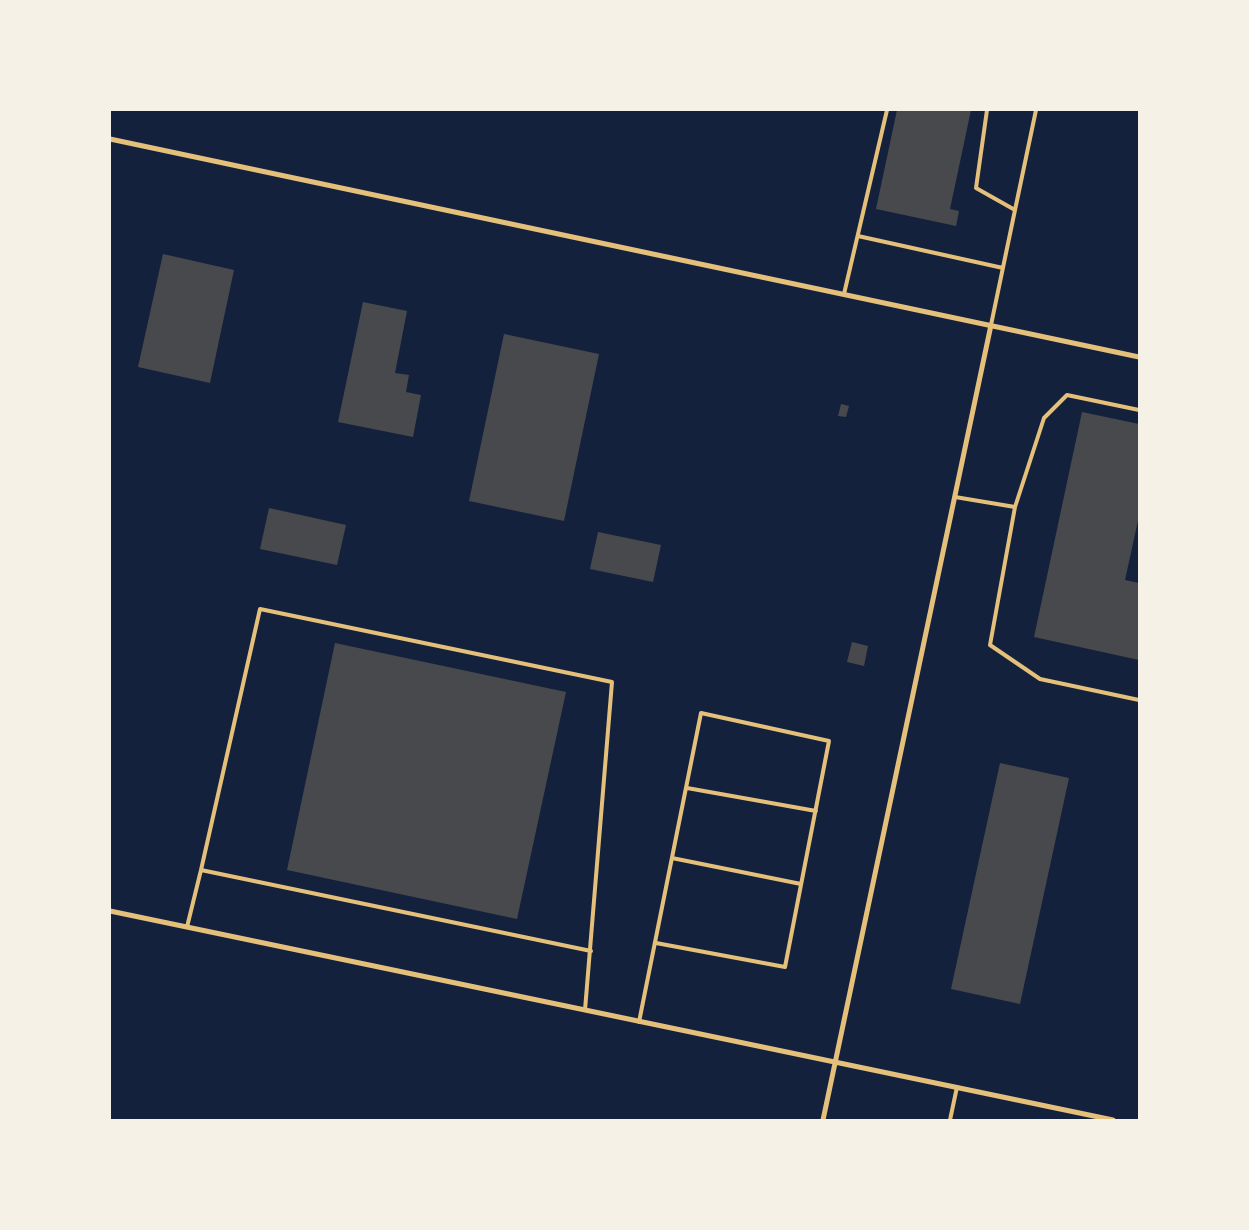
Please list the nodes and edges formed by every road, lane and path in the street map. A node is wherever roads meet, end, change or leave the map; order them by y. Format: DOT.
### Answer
graph roads {
  1 [pos="888,110"];
  2 [pos="987,110"];
  3 [pos="1036,110"];
  4 [pos="110,139"];
  5 [pos="1016,210"];
  6 [pos="858,236"];
  7 [pos="1003,268"];
  8 [pos="844,294"];
  9 [pos="991,325"];
  10 [pos="1139,357"];
  11 [pos="1139,410"];
  12 [pos="955,497"];
  13 [pos="1015,507"];
  14 [pos="1139,700"];
  15 [pos="686,788"];
  16 [pos="816,811"];
  17 [pos="672,858"];
  18 [pos="201,870"];
  19 [pos="801,884"];
  20 [pos="110,911"];
  21 [pos="187,927"];
  22 [pos="656,943"];
  23 [pos="591,951"];
  24 [pos="585,1010"];
  25 [pos="639,1022"];
  26 [pos="835,1063"];
  27 [pos="957,1087"];
  28 [pos="823,1120"];
  29 [pos="950,1120"];
  30 [pos="1112,1120"];
  1 -- 6 [label="lane"];
  2 -- 5 [label="lane"];
  3 -- 5 [label="lane"];
  4 -- 8 [label="street"];
  5 -- 7 [label="lane"];
  6 -- 7 [label="lane"];
  6 -- 8 [label="lane"];
  7 -- 9 [label="lane"];
  8 -- 9 [label="street"];
  9 -- 10 [label="street"];
  9 -- 12 [label="street"];
  11 -- 13 [label="lane"];
  12 -- 13 [label="lane"];
  12 -- 26 [label="street"];
  13 -- 14 [label="lane"];
  15 -- 16 [label="lane"];
  15 -- 16 [label="lane"];
  15 -- 17 [label="lane"];
  16 -- 19 [label="lane"];
  17 -- 19 [label="lane"];
  17 -- 22 [label="lane"];
  18 -- 21 [label="lane"];
  18 -- 23 [label="lane"];
  18 -- 23 [label="lane"];
  19 -- 22 [label="lane"];
  20 -- 21 [label="street"];
  21 -- 24 [label="street"];
  22 -- 25 [label="lane"];
  23 -- 24 [label="lane"];
  24 -- 25 [label="street"];
  25 -- 26 [label="street"];
  26 -- 27 [label="street"];
  26 -- 28 [label="street"];
  27 -- 29 [label="lane"];
  27 -- 30 [label="street"];
}
